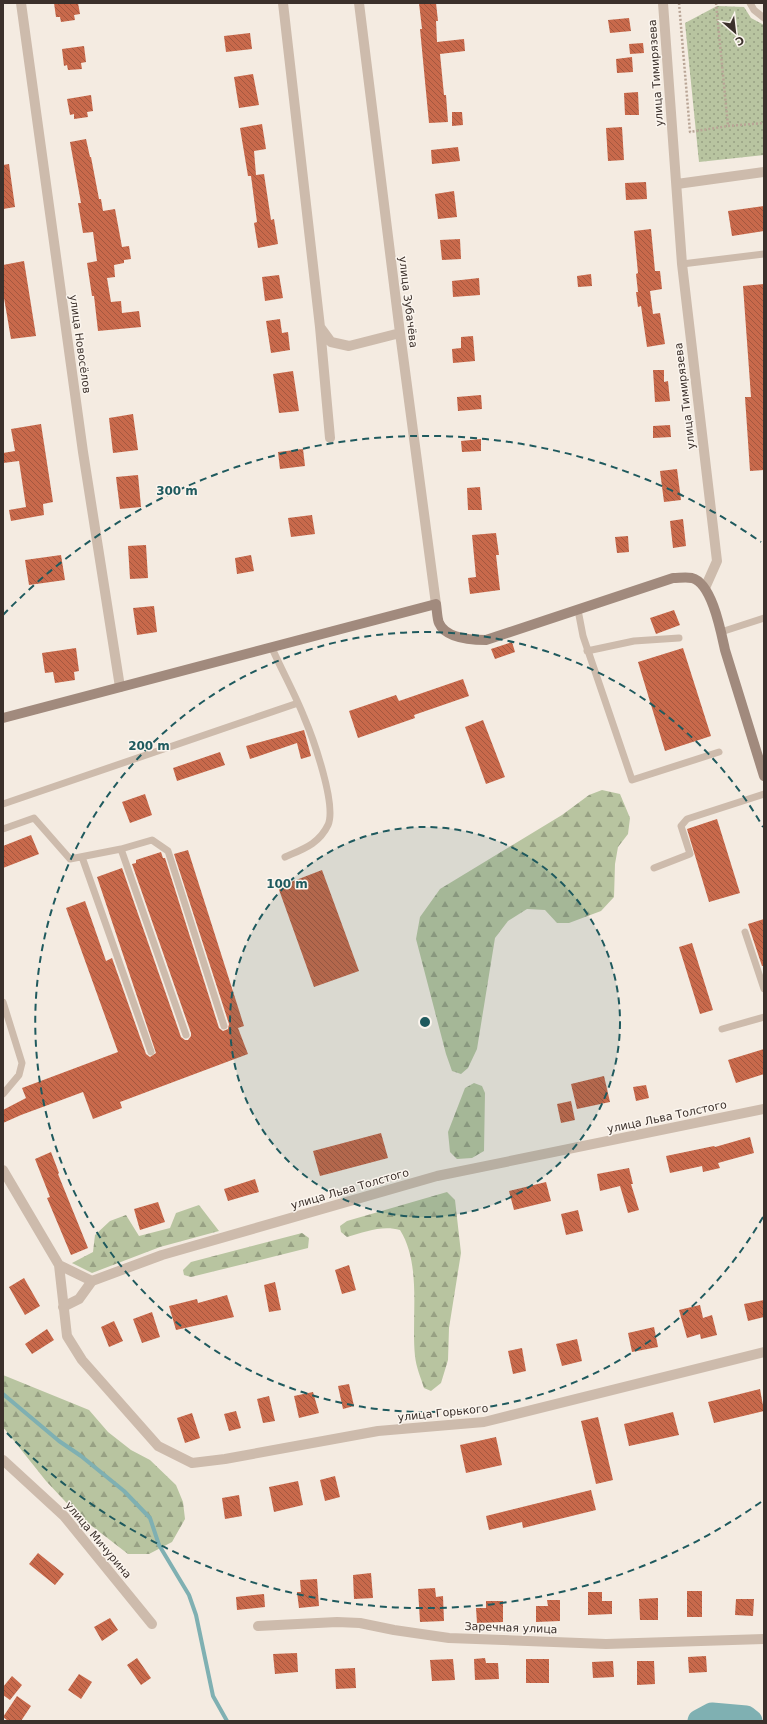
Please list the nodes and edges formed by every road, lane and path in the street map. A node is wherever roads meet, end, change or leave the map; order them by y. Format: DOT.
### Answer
graph roads {
  1 [pos="21,3"];
  2 [pos="283,3"];
  3 [pos="359,3"];
  4 [pos="663,3"];
  5 [pos="679,3"];
  6 [pos="716,3"];
  7 [pos="750,3"];
  8 [pos="764,18"];
  9 [pos="764,123"];
  10 [pos="728,126"];
  11 [pos="764,172"];
  12 [pos="677,184"];
  13 [pos="764,254"];
  14 [pos="682,264"];
  15 [pos="320,327"];
  16 [pos="400,333"];
  17 [pos="330,438"];
  18 [pos="705,588"];
  19 [pos="436,604"];
  20 [pos="578,610"];
  21 [pos="764,618"];
  22 [pos="721,632"];
  23 [pos="680,638"];
  24 [pos="272,648"];
  25 [pos="587,651"];
  26 [pos="120,687"];
  27 [pos="298,703"];
  28 [pos="3,718"];
  29 [pos="719,752"];
  30 [pos="764,776"];
  31 [pos="764,794"];
  32 [pos="3,804"];
  33 [pos="3,829"];
  34 [pos="121,849"];
  35 [pos="82,857"];
  36 [pos="285,857"];
  37 [pos="654,868"];
  38 [pos="745,932"];
  39 [pos="764,989"];
  40 [pos="3,1002"];
  41 [pos="764,1016"];
  42 [pos="224,1026"];
  43 [pos="722,1029"];
  44 [pos="186,1035"];
  45 [pos="151,1052"];
  46 [pos="3,1094"];
  47 [pos="764,1109"];
  48 [pos="3,1170"];
  49 [pos="58,1265"];
  50 [pos="92,1281"];
  51 [pos="63,1307"];
  52 [pos="764,1352"];
  53 [pos="3,1460"];
  54 [pos="152,1624"];
  55 [pos="258,1626"];
  56 [pos="764,1639"];
  1 -- 26 [label="street, улица Новосёлов"];
  2 -- 15 [label="street"];
  3 -- 16 [label="street, улица Зубачёва"];
  4 -- 12 [label="street, улица Тимирязева"];
  5 -- 10 [label="path"];
  6 -- 10 [label="path"];
  7 -- 8 [label="lane"];
  9 -- 10 [label="path"];
  11 -- 12 [label="street"];
  12 -- 14 [label="street, улица Тимирязева"];
  13 -- 14 [label="lane"];
  14 -- 18 [label="street, улица Тимирязева"];
  15 -- 16 [label="street"];
  15 -- 17 [label="street"];
  16 -- 19 [label="street, улица Зубачёва"];
  18 -- 20 [label="street"];
  18 -- 22 [label="street"];
  19 -- 20 [label="street"];
  19 -- 24 [label="street"];
  20 -- 25 [label="lane"];
  21 -- 22 [label="lane"];
  22 -- 30 [label="street"];
  23 -- 25 [label="lane"];
  24 -- 26 [label="street"];
  24 -- 27 [label="lane"];
  25 -- 29 [label="lane"];
  26 -- 28 [label="street"];
  27 -- 32 [label="lane"];
  27 -- 36 [label="lane"];
  31 -- 37 [label="lane"];
  33 -- 35 [label="lane"];
  34 -- 35 [label="lane"];
  34 -- 42 [label="lane"];
  34 -- 44 [label="lane"];
  35 -- 45 [label="lane"];
  38 -- 39 [label="lane"];
  40 -- 46 [label="lane"];
  41 -- 43 [label="lane"];
  47 -- 50 [label="street, улица Льва Толстого"];
  48 -- 49 [label="street"];
  49 -- 50 [label="street"];
  49 -- 51 [label="street"];
  50 -- 51 [label="street"];
  51 -- 52 [label="street, улица Горького"];
  53 -- 54 [label="street, улица Мичурина"];
  55 -- 56 [label="street, Заречная улица"];
}
